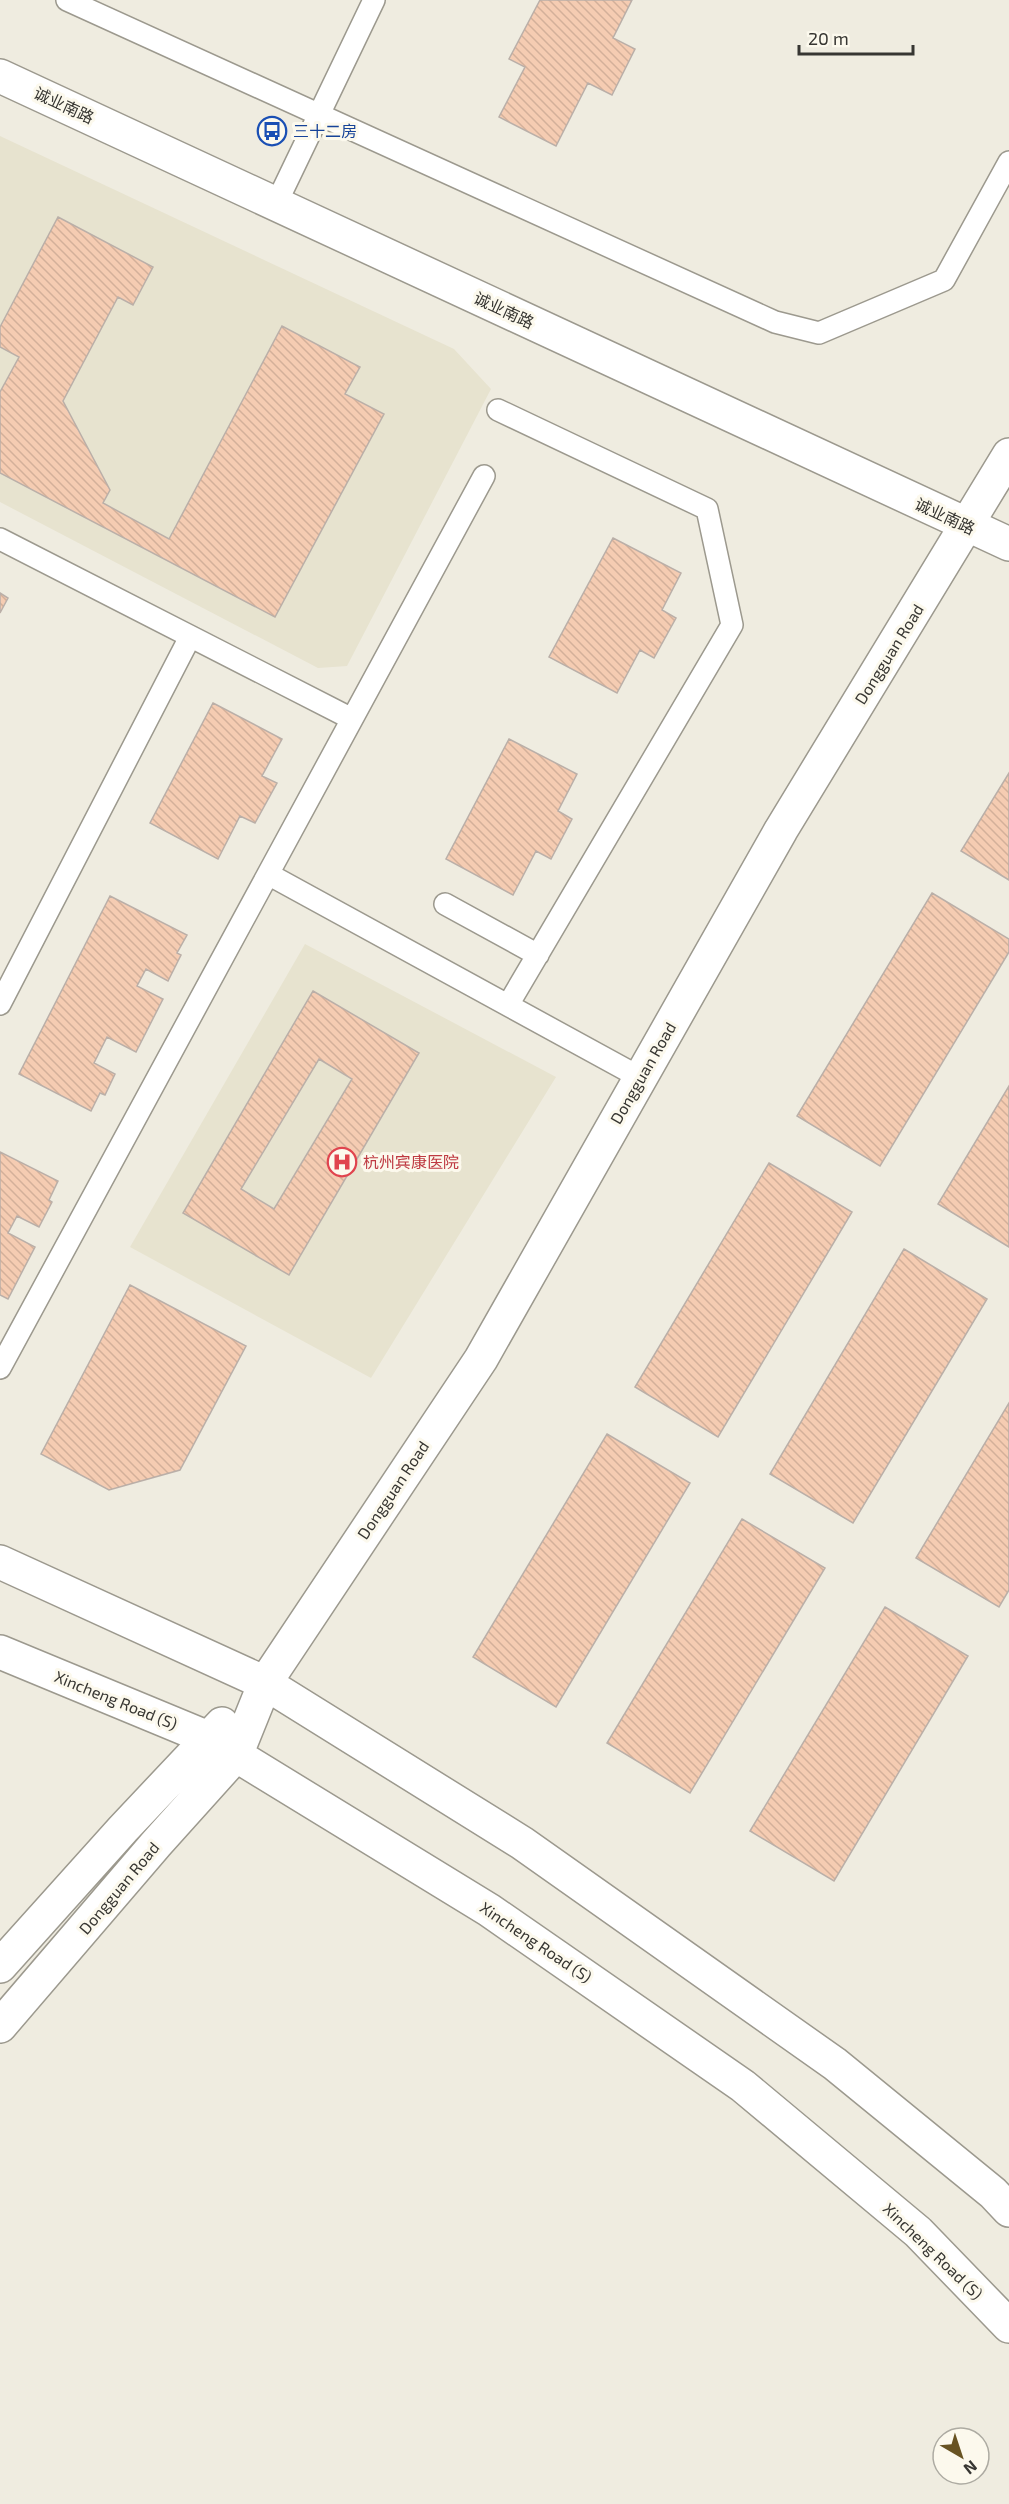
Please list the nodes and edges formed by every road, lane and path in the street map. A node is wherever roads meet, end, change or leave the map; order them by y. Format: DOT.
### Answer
graph roads {
  1 [pos="67,0"];
  2 [pos="374,0"];
  3 [pos="0,76"];
  4 [pos="318,114"];
  5 [pos="1009,162"];
  6 [pos="276,204"];
  7 [pos="498,410"];
  8 [pos="1009,455"];
  9 [pos="484,476"];
  10 [pos="967,526"];
  11 [pos="0,539"];
  12 [pos="1009,544"];
  13 [pos="190,637"];
  14 [pos="352,720"];
  15 [pos="268,874"];
  16 [pos="445,904"];
  17 [pos="538,955"];
  18 [pos="0,1004"];
  19 [pos="508,1005"];
  20 [pos="641,1078"];
  21 [pos="0,1368"];
  22 [pos="0,1562"];
  23 [pos="0,1652"];
  24 [pos="265,1683"];
  25 [pos="208,1738"];
  26 [pos="236,1755"];
  27 [pos="0,1966"];
  28 [pos="0,2026"];
  29 [pos="1009,2210"];
  30 [pos="1009,2326"];
  1 -- 4 [label="lane"];
  2 -- 4 [label="lane"];
  3 -- 6 [label="main road, 诚业南路"];
  4 -- 5 [label="lane"];
  4 -- 6 [label="lane"];
  6 -- 10 [label="main road, 诚业南路"];
  7 -- 17 [label="lane"];
  8 -- 10 [label="main road, Dongguan Road"];
  9 -- 14 [label="lane"];
  10 -- 12 [label="main road, 诚业南路"];
  10 -- 20 [label="main road, Dongguan Road"];
  11 -- 13 [label="lane"];
  13 -- 14 [label="lane"];
  13 -- 18 [label="lane"];
  14 -- 15 [label="lane"];
  15 -- 19 [label="lane"];
  15 -- 21 [label="lane"];
  16 -- 17 [label="lane"];
  17 -- 19 [label="lane"];
  19 -- 20 [label="lane"];
  20 -- 24 [label="main road, Dongguan Road"];
  22 -- 24 [label="main road"];
  23 -- 25 [label="main road, Xincheng Road (S)"];
  24 -- 25 [label="main road, Dongguan Road"];
  24 -- 26 [label="main road, Dongguan Road"];
  24 -- 29 [label="main road"];
  25 -- 26 [label="main road, Xincheng Road (S)"];
  25 -- 27 [label="main road, Dongguan Road"];
  26 -- 28 [label="main road, Dongguan Road"];
  26 -- 30 [label="main road, Xincheng Road (S)"];
}
